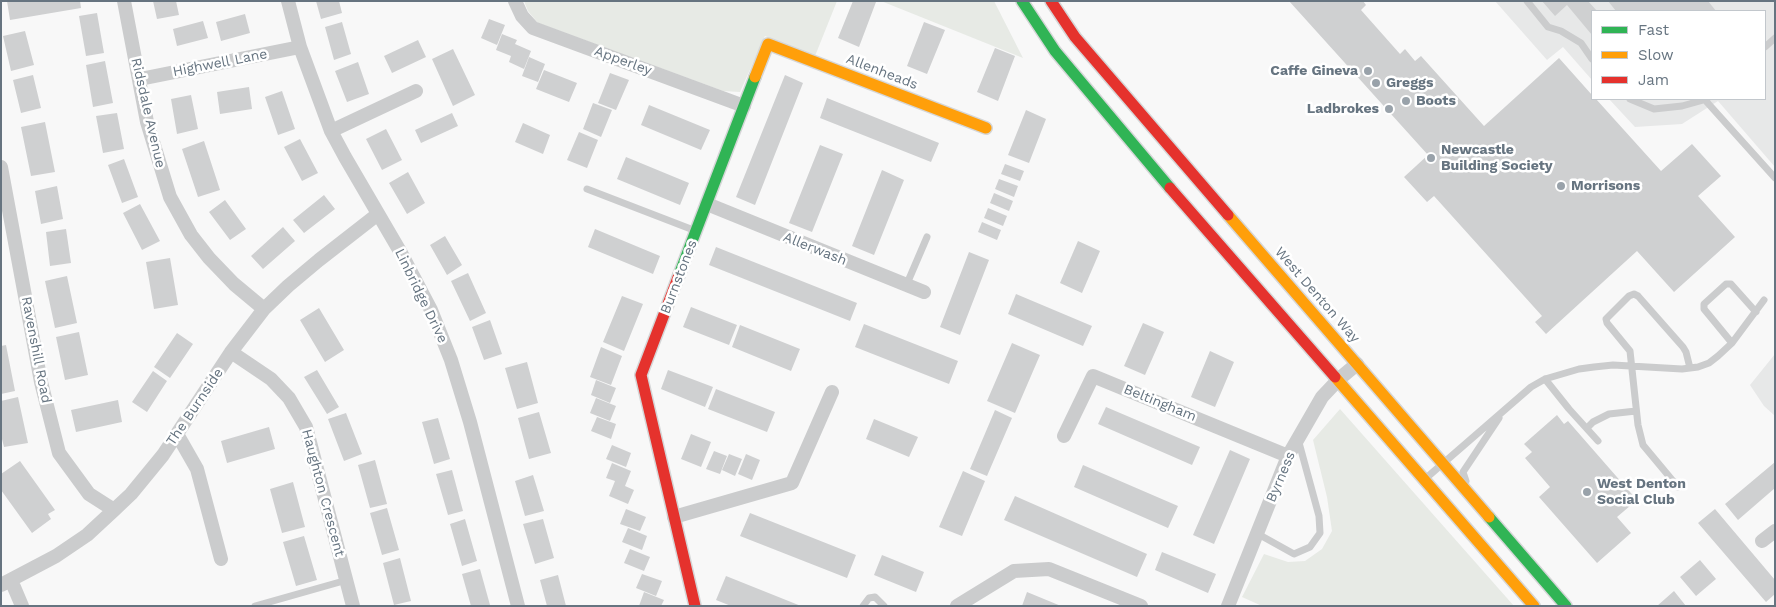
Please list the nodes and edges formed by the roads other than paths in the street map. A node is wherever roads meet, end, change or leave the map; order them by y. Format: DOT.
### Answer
graph roads {
  1 [pos="124,1"];
  2 [pos="288,1"];
  3 [pos="515,1"];
  4 [pos="1022,1"];
  5 [pos="1051,1"];
  6 [pos="1526,1"];
  7 [pos="768,44"];
  8 [pos="300,48"];
  9 [pos="1591,58"];
  10 [pos="140,79"];
  11 [pos="416,91"];
  12 [pos="1632,100"];
  13 [pos="1706,100"];
  14 [pos="744,106"];
  15 [pos="986,128"];
  16 [pos="332,131"];
  17 [pos="1,167"];
  18 [pos="1775,178"];
  19 [pos="587,189"];
  20 [pos="707,204"];
  21 [pos="378,214"];
  22 [pos="696,231"];
  23 [pos="927,237"];
  24 [pos="906,286"];
  25 [pos="924,292"];
  26 [pos="1764,300"];
  27 [pos="264,309"];
  28 [pos="1756,312"];
  29 [pos="1732,343"];
  30 [pos="231,352"];
  31 [pos="1357,364"];
  32 [pos="1632,366"];
  33 [pos="1690,368"];
  34 [pos="1338,379"];
  35 [pos="1545,379"];
  36 [pos="832,392"];
  37 [pos="1503,411"];
  38 [pos="1636,411"];
  39 [pos="1587,428"];
  40 [pos="178,434"];
  41 [pos="1064,436"];
  42 [pos="1298,439"];
  43 [pos="1598,441"];
  44 [pos="1288,456"];
  45 [pos="1443,462"];
  46 [pos="1424,479"];
  47 [pos="1678,487"];
  48 [pos="1468,492"];
  49 [pos="114,510"];
  50 [pos="674,517"];
  51 [pos="1775,530"];
  52 [pos="1258,534"];
  53 [pos="1762,541"];
  54 [pos="221,559"];
  55 [pos="347,580"];
  56 [pos="6,583"];
  57 [pos="22,606"];
  58 [pos="255,606"];
  59 [pos="353,606"];
  60 [pos="518,606"];
  61 [pos="695,606"];
  62 [pos="863,606"];
  63 [pos="884,606"];
  64 [pos="957,606"];
  65 [pos="1141,606"];
  66 [pos="1228,606"];
  67 [pos="1534,606"];
  68 [pos="1566,606"];
  1 -- 10 [label="street, Ridsdale Avenue"];
  2 -- 8 [label="street, Linbridge Drive"];
  3 -- 14 [label="street, Apperley"];
  4 -- 34 [label="street"];
  5 -- 31 [label="street, West Denton Way"];
  6 -- 9 [label="lane"];
  7 -- 14 [label="street, Burnstones"];
  7 -- 15 [label="street, Allenheads"];
  8 -- 10 [label="street, Highwell Lane"];
  8 -- 16 [label="street, Linbridge Drive"];
  10 -- 27 [label="street, Ridsdale Avenue"];
  11 -- 16 [label="street"];
  12 -- 13 [label="lane"];
  13 -- 18 [label="lane"];
  14 -- 20 [label="street, Burnstones"];
  16 -- 21 [label="street, Linbridge Drive"];
  17 -- 49 [label="street, Ravenshill Road"];
  19 -- 22 [label="lane"];
  20 -- 22 [label="street, Burnstones"];
  20 -- 24 [label="street, Allerwash"];
  21 -- 27 [label="street, The Burnside"];
  21 -- 60 [label="street, Linbridge Drive"];
  22 -- 50 [label="street, Burnstones"];
  23 -- 24 [label="lane"];
  24 -- 25 [label="street, Allerwash"];
  26 -- 28 [label="lane"];
  27 -- 30 [label="street, The Burnside"];
  28 -- 29 [label="lane"];
  28 -- 29 [label="lane"];
  29 -- 33 [label="lane"];
  30 -- 40 [label="street, The Burnside"];
  30 -- 55 [label="street, Haughton Crescent"];
  31 -- 34 [label="street, Byrness"];
  31 -- 45 [label="street, West Denton Way"];
  32 -- 33 [label="lane"];
  32 -- 33 [label="lane"];
  32 -- 35 [label="lane"];
  32 -- 38 [label="lane"];
  34 -- 42 [label="street, Byrness"];
  34 -- 46 [label="street"];
  35 -- 37 [label="lane"];
  35 -- 39 [label="lane"];
  36 -- 50 [label="street"];
  37 -- 45 [label="lane"];
  37 -- 48 [label="lane"];
  38 -- 39 [label="lane"];
  38 -- 47 [label="lane"];
  39 -- 43 [label="lane"];
  40 -- 49 [label="street, The Burnside"];
  40 -- 54 [label="street"];
  41 -- 44 [label="street, Beltingham"];
  42 -- 44 [label="street, Byrness"];
  42 -- 52 [label="lane"];
  44 -- 52 [label="street, Byrness"];
  45 -- 46 [label="lane"];
  45 -- 48 [label="street, West Denton Way"];
  46 -- 67 [label="street"];
  48 -- 68 [label="street, West Denton Way"];
  49 -- 56 [label="street, The Burnside"];
  50 -- 61 [label="street, Burnstones"];
  51 -- 53 [label="street"];
  52 -- 66 [label="street, Byrness"];
  55 -- 58 [label="lane"];
  55 -- 59 [label="street, Haughton Crescent"];
  56 -- 57 [label="street"];
  62 -- 63 [label="lane"];
  64 -- 65 [label="street"];
}
